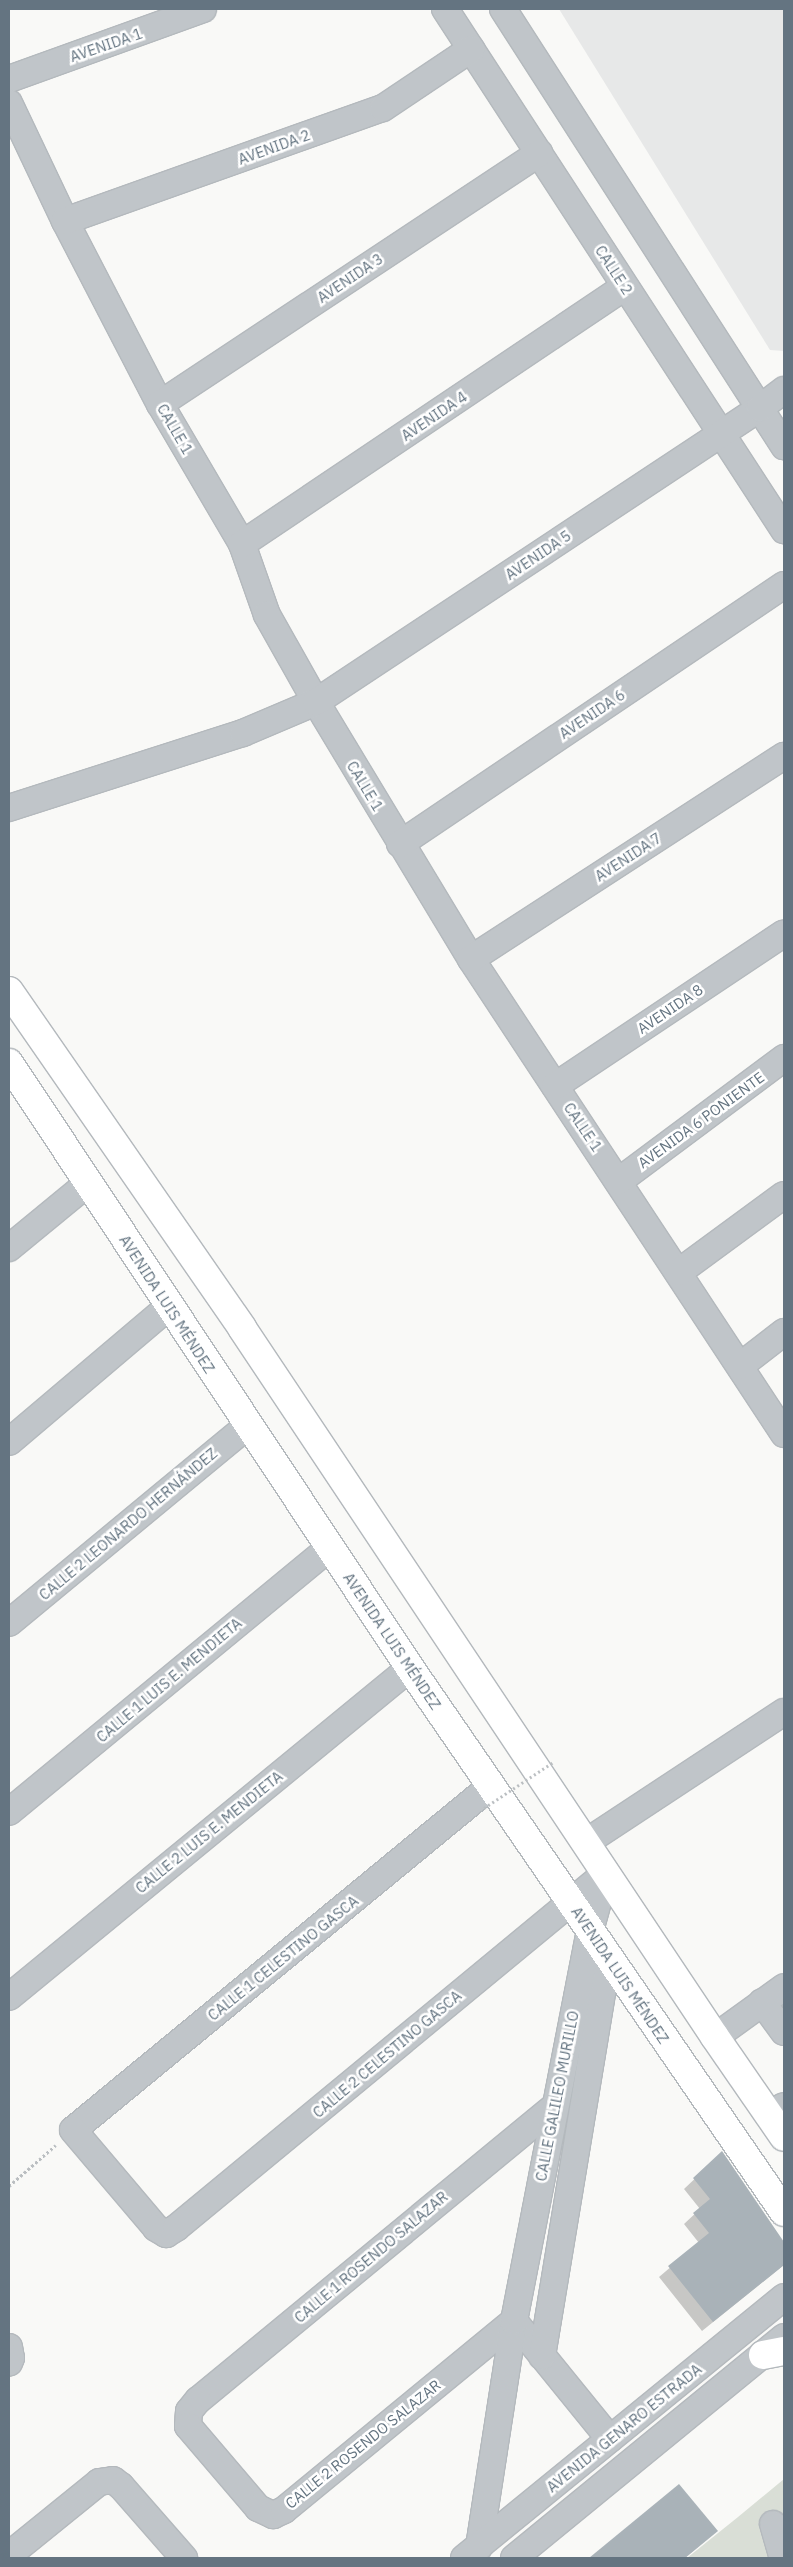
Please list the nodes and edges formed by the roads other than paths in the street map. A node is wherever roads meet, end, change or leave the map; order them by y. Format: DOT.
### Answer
graph roads {
  1 [pos="202,9"];
  2 [pos="445,9"];
  3 [pos="503,9"];
  4 [pos="471,49"];
  5 [pos="9,79"];
  6 [pos="9,102"];
  7 [pos="539,153"];
  8 [pos="65,221"];
  9 [pos="626,287"];
  10 [pos="784,390"];
  11 [pos="160,404"];
  12 [pos="760,408"];
  13 [pos="721,434"];
  14 [pos="784,446"];
  15 [pos="784,530"];
  16 [pos="242,544"];
  17 [pos="784,585"];
  18 [pos="316,702"];
  19 [pos="784,756"];
  20 [pos="9,808"];
  21 [pos="400,844"];
  22 [pos="784,933"];
  23 [pos="471,959"];
  24 [pos="9,991"];
  25 [pos="784,1058"];
  26 [pos="9,1063"];
  27 [pos="555,1086"];
  28 [pos="619,1181"];
  29 [pos="88,1183"];
  30 [pos="784,1195"];
  31 [pos="9,1248"];
  32 [pos="679,1272"];
  33 [pos="168,1307"];
  34 [pos="784,1332"];
  35 [pos="740,1366"];
  36 [pos="248,1425"];
  37 [pos="784,1434"];
  38 [pos="9,1442"];
  39 [pos="329,1548"];
  40 [pos="9,1623"];
  41 [pos="410,1668"];
  42 [pos="784,1712"];
  43 [pos="488,1797"];
  44 [pos="9,1812"];
  45 [pos="585,1843"];
  46 [pos="606,1873"];
  47 [pos="571,1902"];
  48 [pos="590,1931"];
  49 [pos="608,1958"];
  50 [pos="784,1987"];
  51 [pos="9,1997"];
  52 [pos="762,2002"];
  53 [pos="784,2032"];
  54 [pos="715,2037"];
  55 [pos="555,2106"];
  56 [pos="776,2111"];
  57 [pos="784,2137"];
  58 [pos="784,2212"];
  59 [pos="166,2234"];
  60 [pos="784,2297"];
  61 [pos="514,2321"];
  62 [pos="784,2337"];
  63 [pos="773,2353"];
  64 [pos="542,2356"];
  65 [pos="189,2411"];
  66 [pos="610,2439"];
  67 [pos="773,2524"];
  68 [pos="471,2552"];
  69 [pos="9,2555"];
  70 [pos="184,2558"];
  71 [pos="514,2558"];
  72 [pos="783,2558"];
  1 -- 5 [label="street, AVENIDA 1"];
  2 -- 4 [label="street, CALLE 2"];
  3 -- 12 [label="street"];
  4 -- 7 [label="street, CALLE 2"];
  4 -- 8 [label="street, AVENIDA 2"];
  6 -- 8 [label="street, CALLE 1"];
  7 -- 9 [label="street, CALLE 2"];
  7 -- 11 [label="street, AVENIDA 3"];
  8 -- 11 [label="street, CALLE 1"];
  9 -- 13 [label="street, CALLE 2"];
  9 -- 16 [label="street, AVENIDA 4"];
  10 -- 12 [label="street, AVENIDA 5"];
  11 -- 16 [label="street, CALLE 1"];
  12 -- 13 [label="street, AVENIDA 5"];
  12 -- 14 [label="street"];
  13 -- 15 [label="street, CALLE 2"];
  13 -- 18 [label="street, AVENIDA 5"];
  16 -- 18 [label="street, CALLE 1"];
  17 -- 21 [label="street, AVENIDA 6"];
  18 -- 20 [label="street, AVENIDA 5"];
  18 -- 21 [label="street, CALLE 1"];
  19 -- 23 [label="street, AVENIDA 7"];
  21 -- 23 [label="street, CALLE 1"];
  22 -- 27 [label="street, AVENIDA 8"];
  23 -- 27 [label="street, CALLE 1"];
  24 -- 45 [label="main road"];
  25 -- 28 [label="street, AVENIDA 6 PONIENTE"];
  26 -- 29 [label="main road, AVENIDA LUIS MÉNDEZ"];
  27 -- 28 [label="street, CALLE 1"];
  28 -- 32 [label="street, CALLE 1"];
  29 -- 31 [label="street"];
  29 -- 33 [label="main road, AVENIDA LUIS MÉNDEZ"];
  30 -- 32 [label="street"];
  32 -- 35 [label="street, CALLE 1"];
  33 -- 36 [label="main road, AVENIDA LUIS MÉNDEZ"];
  33 -- 38 [label="street"];
  34 -- 35 [label="street"];
  35 -- 37 [label="street, CALLE 1"];
  36 -- 39 [label="main road, AVENIDA LUIS MÉNDEZ"];
  36 -- 40 [label="street, CALLE 2 LEONARDO HERNÁNDEZ"];
  39 -- 41 [label="main road, AVENIDA LUIS MÉNDEZ"];
  39 -- 44 [label="street, CALLE 1 LUIS E. MENDIETA"];
  41 -- 43 [label="main road, AVENIDA LUIS MÉNDEZ"];
  41 -- 51 [label="street, CALLE 2 LUIS E. MENDIETA"];
  42 -- 45 [label="street"];
  43 -- 47 [label="main road, AVENIDA LUIS MÉNDEZ"];
  43 -- 59 [label="street, CALLE 1 CELESTINO GASCA"];
  45 -- 46 [label="main road"];
  46 -- 47 [label="street, CALLE 2 CELESTINO GASCA"];
  46 -- 48 [label="street, CALLE GALILEO MURILLO"];
  46 -- 54 [label="main road"];
  47 -- 48 [label="main road, AVENIDA LUIS MÉNDEZ"];
  47 -- 59 [label="street, CALLE 2 CELESTINO GASCA"];
  48 -- 49 [label="main road, AVENIDA LUIS MÉNDEZ"];
  48 -- 55 [label="street, CALLE GALILEO MURILLO"];
  49 -- 58 [label="main road, AVENIDA LUIS MÉNDEZ"];
  49 -- 64 [label="street, CALLE GALILEO MURILLO"];
  50 -- 52 [label="street"];
  52 -- 53 [label="street"];
  52 -- 54 [label="street"];
  54 -- 56 [label="main road"];
  55 -- 61 [label="street, CALLE GALILEO MURILLO"];
  55 -- 65 [label="street, CALLE 1 ROSENDO SALAZAR"];
  56 -- 57 [label="main road"];
  60 -- 66 [label="street, AVENIDA GENARO ESTRADA"];
  61 -- 64 [label="street"];
  61 -- 65 [label="street, CALLE 2 ROSENDO SALAZAR"];
  61 -- 68 [label="street, CALLE GALILEO MURILLO"];
  62 -- 63 [label="street, AVENIDA GENARO ESTRADA"];
  63 -- 71 [label="street, AVENIDA GENARO ESTRADA"];
  64 -- 66 [label="street"];
  66 -- 68 [label="street, AVENIDA GENARO ESTRADA"];
  67 -- 72 [label="street"];
  69 -- 70 [label="street"];
}
